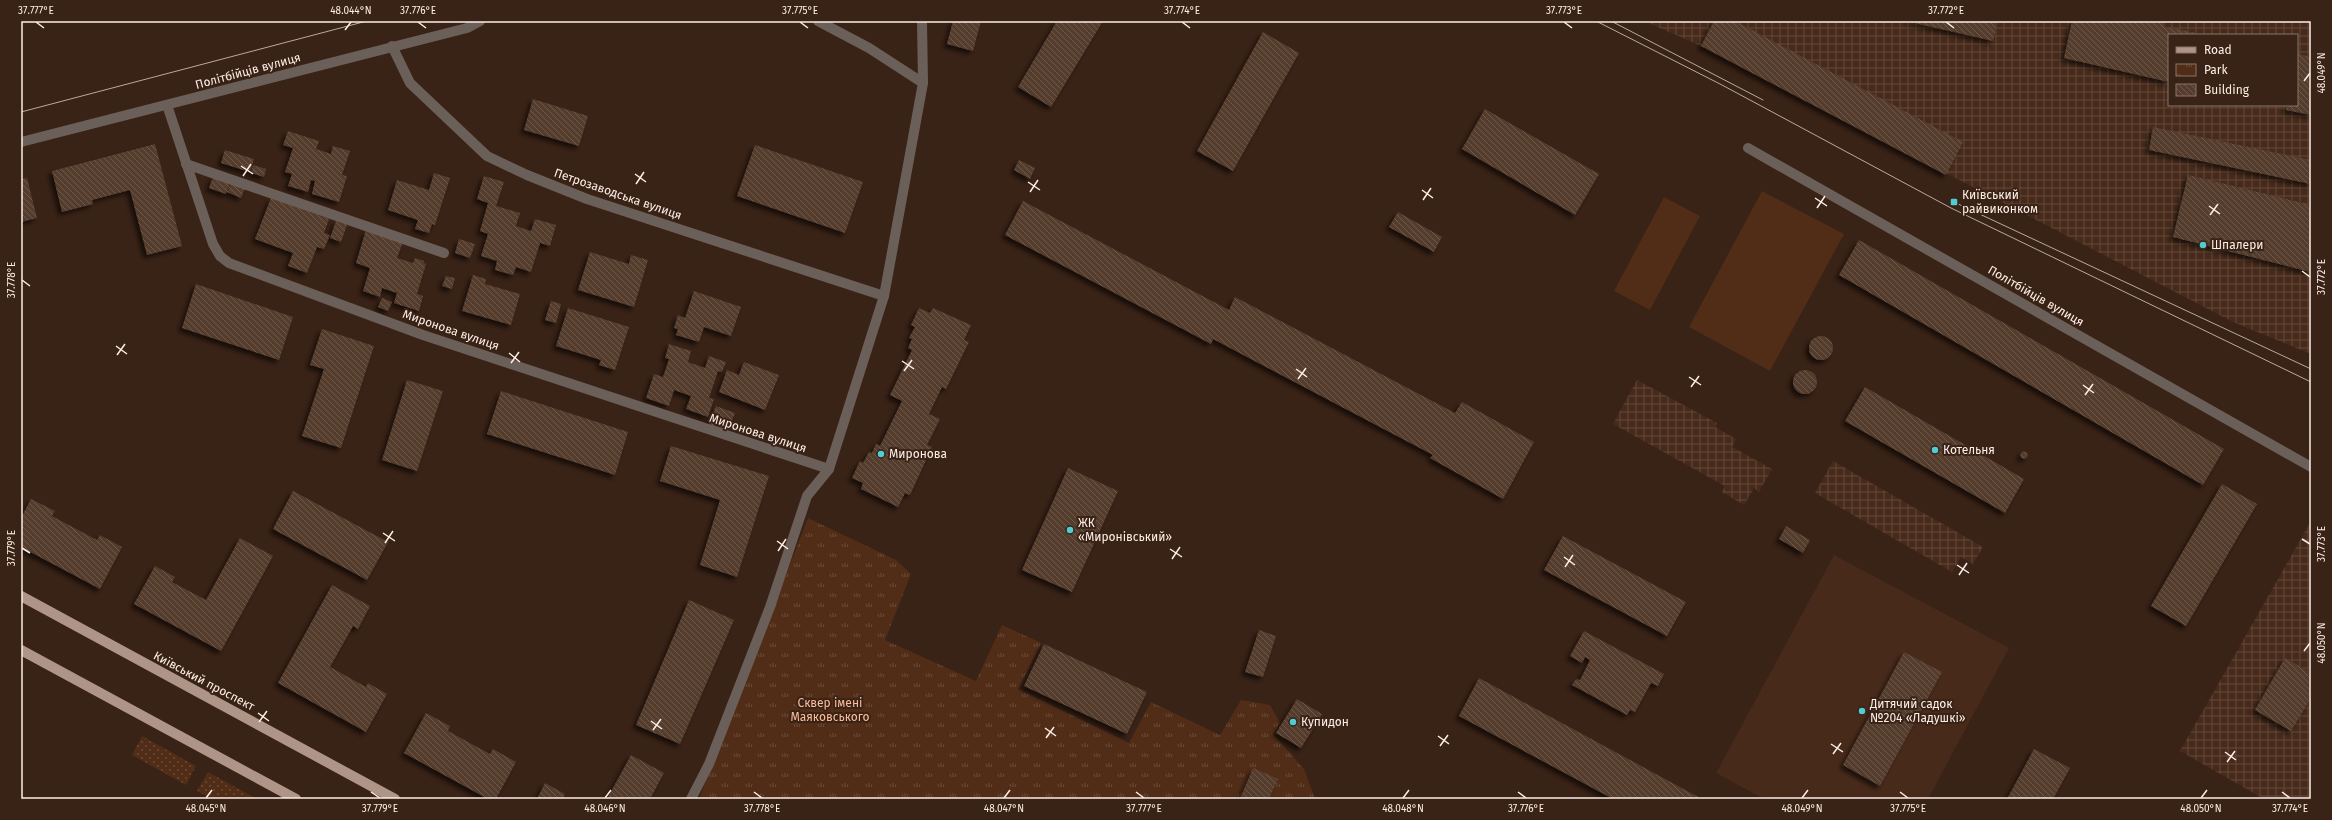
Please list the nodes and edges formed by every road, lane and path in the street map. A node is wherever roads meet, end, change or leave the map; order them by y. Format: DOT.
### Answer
graph roads {
  1 [pos="480,21"];
  2 [pos="818,21"];
  3 [pos="922,21"];
  4 [pos="392,46"];
  5 [pos="923,83"];
  6 [pos="167,105"];
  7 [pos="21,142"];
  8 [pos="1748,148"];
  9 [pos="186,164"];
  10 [pos="444,253"];
  11 [pos="884,296"];
  12 [pos="2311,467"];
  13 [pos="829,469"];
  14 [pos="21,596"];
  15 [pos="21,650"];
  16 [pos="296,799"];
  17 [pos="396,799"];
  18 [pos="691,799"];
  1 -- 4 [label="street, Політбійців вулиця"];
  2 -- 5 [label="street"];
  3 -- 5 [label="street"];
  4 -- 6 [label="street, Політбійців вулиця"];
  4 -- 11 [label="street, Петрозаводська вулиця"];
  5 -- 11 [label="street"];
  6 -- 7 [label="street, Політбійців вулиця"];
  6 -- 9 [label="street, Миронова вулиця"];
  8 -- 12 [label="street, Політбійців вулиця"];
  9 -- 10 [label="street"];
  9 -- 13 [label="street, Миронова вулиця"];
  11 -- 13 [label="street"];
  13 -- 18 [label="street"];
  14 -- 17 [label="main road, Київський проспект"];
  15 -- 16 [label="main road"];
}
